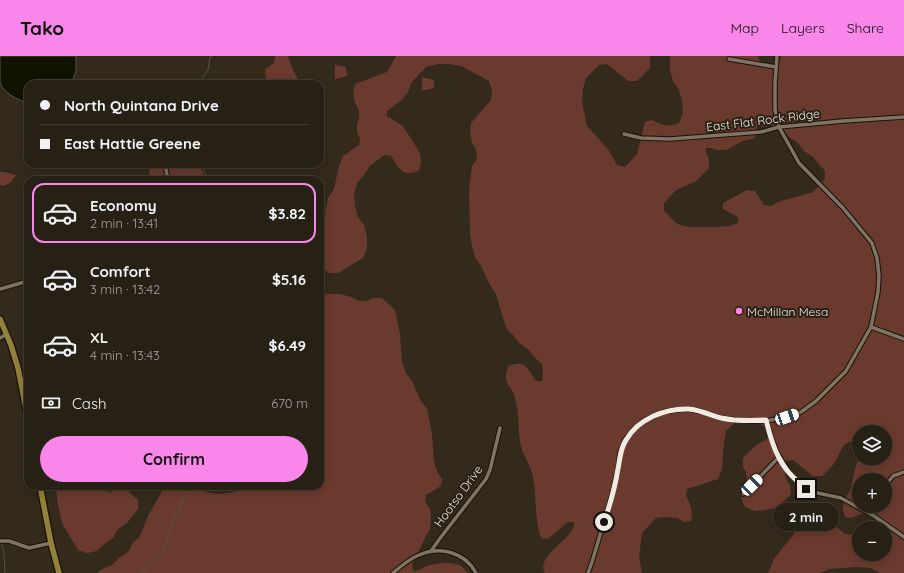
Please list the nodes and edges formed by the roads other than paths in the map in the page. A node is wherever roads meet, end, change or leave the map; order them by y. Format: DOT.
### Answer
graph roads {
  1 [pos="777,56"];
  2 [pos="729,59"];
  3 [pos="776,67"];
  4 [pos="904,117"];
  5 [pos="779,127"];
  6 [pos="624,134"];
  7 [pos="24,282"];
  8 [pos="0,289"];
  9 [pos="0,319"];
  10 [pos="870,327"];
  11 [pos="7,334"];
  12 [pos="0,338"];
  13 [pos="904,339"];
  14 [pos="21,380"];
  15 [pos="24,380"];
  16 [pos="24,397"];
  17 [pos="766,420"];
  18 [pos="500,428"];
  19 [pos="779,457"];
  20 [pos="904,472"];
  21 [pos="892,477"];
  22 [pos="41,490"];
  23 [pos="743,494"];
  24 [pos="852,504"];
  25 [pos="869,513"];
  26 [pos="904,537"];
  27 [pos="0,541"];
  28 [pos="51,543"];
  29 [pos="431,551"];
  30 [pos="59,573"];
  31 [pos="393,573"];
  32 [pos="476,573"];
  33 [pos="588,573"];
  1 -- 3 [label="street"];
  2 -- 3 [label="street"];
  3 -- 5 [label="street"];
  4 -- 5 [label="street, East Flat Rock Ridge"];
  5 -- 6 [label="street, East Flat Rock Ridge"];
  5 -- 10 [label="street"];
  7 -- 8 [label="street"];
  9 -- 11 [label="main road"];
  10 -- 13 [label="street"];
  10 -- 17 [label="street"];
  11 -- 12 [label="street"];
  11 -- 14 [label="main road"];
  14 -- 15 [label="street"];
  14 -- 16 [label="main road"];
  17 -- 19 [label="street"];
  17 -- 33 [label="street"];
  18 -- 29 [label="street, Hootso Drive"];
  19 -- 23 [label="street"];
  19 -- 24 [label="street"];
  20 -- 21 [label="street"];
  22 -- 28 [label="main road"];
  25 -- 26 [label="street"];
  27 -- 28 [label="street"];
  28 -- 30 [label="main road"];
  29 -- 31 [label="street"];
  29 -- 32 [label="street"];
}
